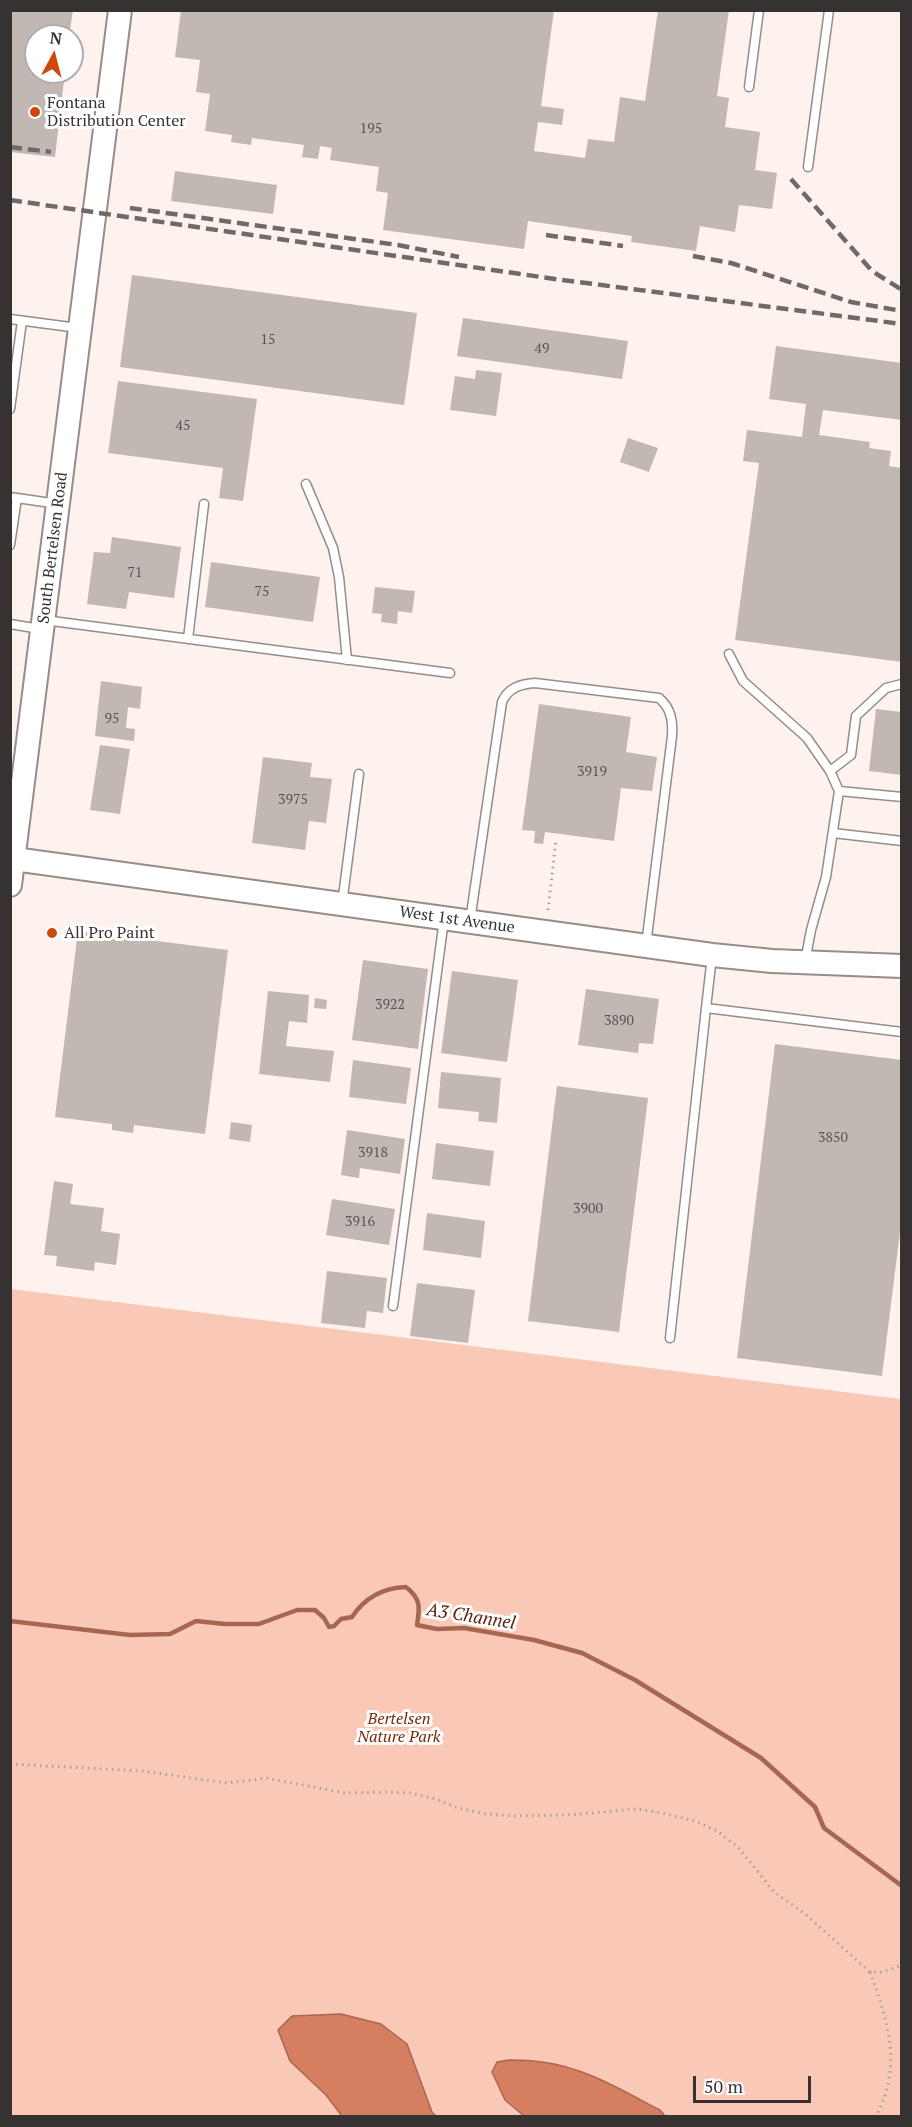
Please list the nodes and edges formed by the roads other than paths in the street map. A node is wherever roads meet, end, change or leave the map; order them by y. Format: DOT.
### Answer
graph roads {
  1 [pos="120,10"];
  2 [pos="759,10"];
  3 [pos="829,10"];
  4 [pos="749,87"];
  5 [pos="808,166"];
  6 [pos="10,320"];
  7 [pos="22,321"];
  8 [pos="81,328"];
  9 [pos="10,409"];
  10 [pos="306,484"];
  11 [pos="14,498"];
  12 [pos="58,504"];
  13 [pos="204,504"];
  14 [pos="10,545"];
  15 [pos="10,624"];
  16 [pos="43,625"];
  17 [pos="188,639"];
  18 [pos="729,654"];
  19 [pos="347,660"];
  20 [pos="450,673"];
  21 [pos="902,684"];
  22 [pos="830,771"];
  23 [pos="359,774"];
  24 [pos="839,791"];
  25 [pos="902,797"];
  26 [pos="833,833"];
  27 [pos="902,841"];
  28 [pos="14,860"];
  29 [pos="10,885"];
  30 [pos="342,904"];
  31 [pos="444,918"];
  32 [pos="470,922"];
  33 [pos="646,946"];
  34 [pos="712,955"];
  35 [pos="804,962"];
  36 [pos="902,966"];
  37 [pos="706,1008"];
  38 [pos="902,1032"];
  39 [pos="393,1306"];
  40 [pos="670,1338"];
  1 -- 8 [label="street, South Bertelsen Road"];
  2 -- 4 [label="lane"];
  3 -- 5 [label="lane"];
  6 -- 7 [label="lane"];
  7 -- 8 [label="lane"];
  7 -- 9 [label="lane"];
  8 -- 12 [label="street, South Bertelsen Road"];
  10 -- 19 [label="lane"];
  11 -- 12 [label="lane"];
  11 -- 14 [label="lane"];
  12 -- 16 [label="street, South Bertelsen Road"];
  13 -- 17 [label="lane"];
  15 -- 16 [label="lane"];
  16 -- 17 [label="lane"];
  16 -- 28 [label="street, South Bertelsen Road"];
  17 -- 19 [label="lane"];
  18 -- 22 [label="lane"];
  19 -- 20 [label="lane"];
  21 -- 22 [label="lane"];
  22 -- 24 [label="lane"];
  23 -- 30 [label="lane"];
  24 -- 25 [label="lane"];
  24 -- 26 [label="lane"];
  26 -- 27 [label="lane"];
  26 -- 35 [label="lane"];
  28 -- 29 [label="street, South Bertelsen Road"];
  28 -- 30 [label="street, West 1st Avenue"];
  30 -- 31 [label="street, West 1st Avenue"];
  31 -- 32 [label="street, West 1st Avenue"];
  31 -- 39 [label="lane"];
  32 -- 33 [label="street, West 1st Avenue"];
  32 -- 33 [label="lane"];
  33 -- 34 [label="street, West 1st Avenue"];
  34 -- 35 [label="street, West 1st Avenue"];
  34 -- 37 [label="lane"];
  35 -- 36 [label="street, West 1st Avenue"];
  37 -- 38 [label="lane"];
  37 -- 40 [label="lane"];
}
